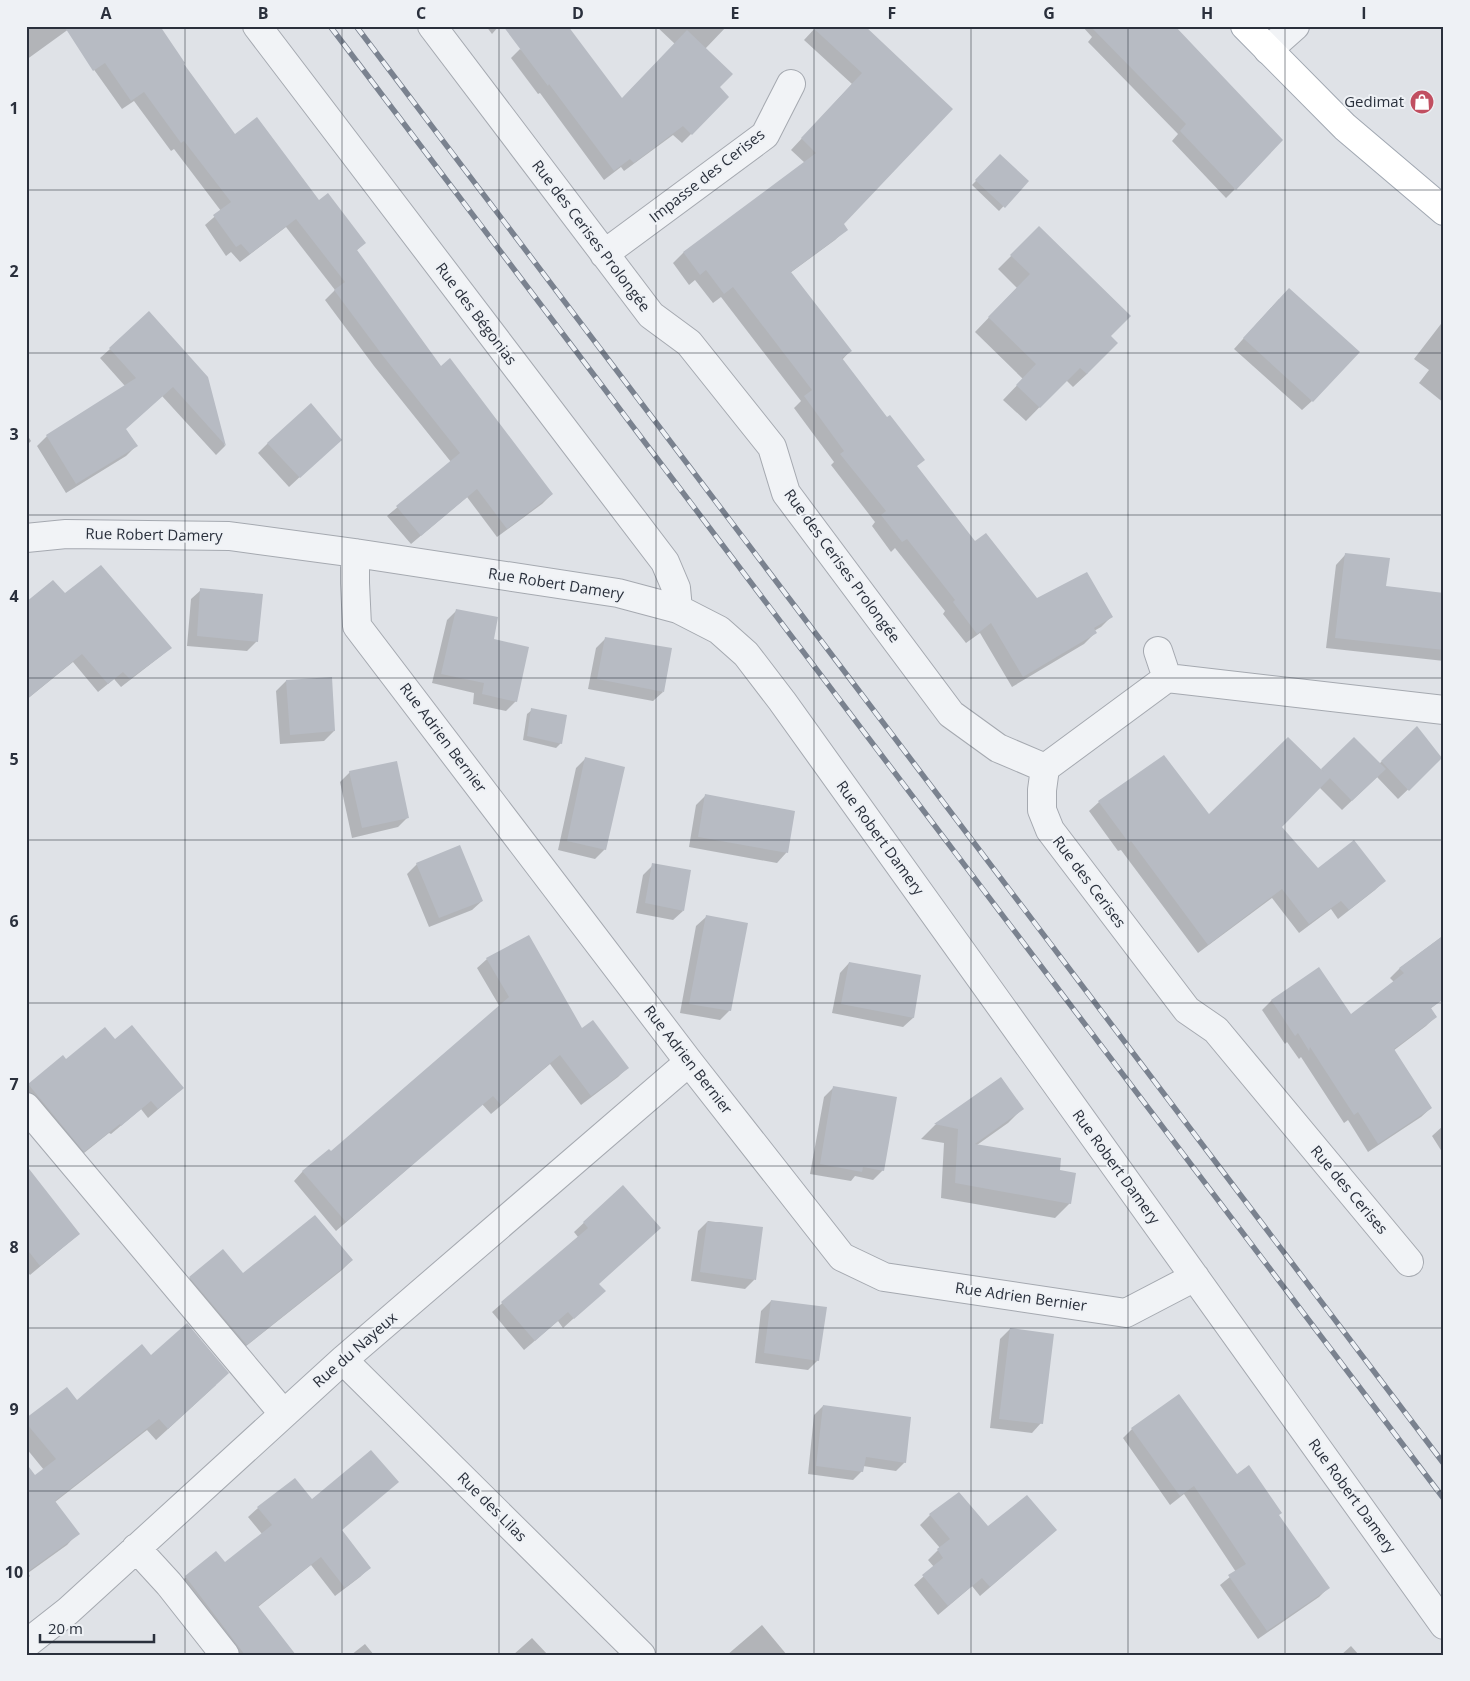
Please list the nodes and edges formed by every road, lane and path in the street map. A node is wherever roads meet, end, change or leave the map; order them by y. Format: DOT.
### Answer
graph roads {
  1 [pos="257,26"];
  2 [pos="432,26"];
  3 [pos="1245,26"];
  4 [pos="1294,26"];
  5 [pos="1268,50"];
  6 [pos="791,84"];
  7 [pos="1444,211"];
  8 [pos="604,254"];
  9 [pos="26,538"];
  10 [pos="355,553"];
  11 [pos="678,609"];
  12 [pos="1158,651"];
  13 [pos="1167,678"];
  14 [pos="1444,710"];
  15 [pos="1045,768"];
  16 [pos="688,1062"];
  17 [pos="26,1107"];
  18 [pos="1408,1262"];
  19 [pos="1195,1277"];
  20 [pos="342,1360"];
  21 [pos="283,1413"];
  22 [pos="136,1548"];
  23 [pos="1444,1625"];
  24 [pos="26,1644"];
  25 [pos="225,1655"];
  26 [pos="640,1655"];
  1 -- 11 [label="street, Rue des Bégonias"];
  2 -- 8 [label="street, Rue des Cerises Prolongée"];
  3 -- 5 [label="main road"];
  4 -- 5 [label="street"];
  5 -- 7 [label="main road"];
  6 -- 8 [label="street, Impasse des Cerises"];
  8 -- 15 [label="street, Rue des Cerises Prolongée"];
  9 -- 10 [label="street, Rue Robert Damery"];
  10 -- 11 [label="street, Rue Robert Damery"];
  10 -- 16 [label="street, Rue Adrien Bernier"];
  11 -- 19 [label="street, Rue Robert Damery"];
  12 -- 13 [label="street"];
  13 -- 14 [label="street"];
  13 -- 15 [label="street"];
  15 -- 18 [label="street, Rue des Cerises"];
  16 -- 19 [label="street, Rue Adrien Bernier"];
  16 -- 20 [label="street, Rue du Nayeux"];
  17 -- 21 [label="street"];
  19 -- 23 [label="street, Rue Robert Damery"];
  20 -- 21 [label="street, Rue du Nayeux"];
  20 -- 26 [label="street, Rue des Lilas"];
  21 -- 22 [label="street, Rue du Nayeux"];
  22 -- 24 [label="street, Rue du Nayeux"];
  22 -- 25 [label="street"];
}
